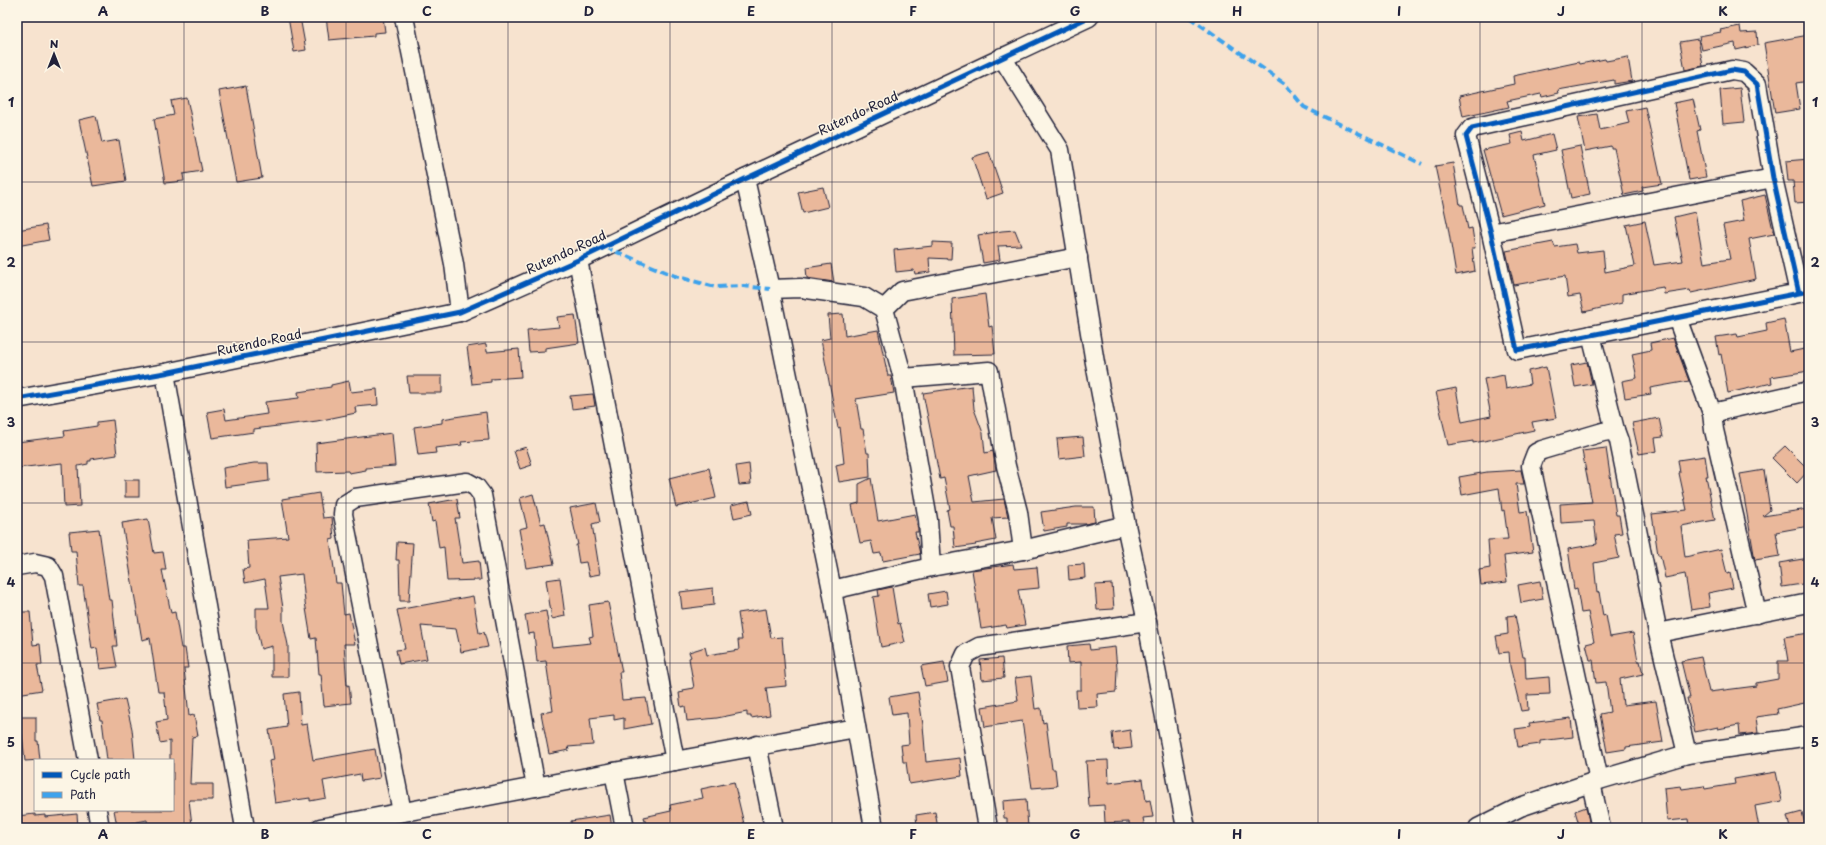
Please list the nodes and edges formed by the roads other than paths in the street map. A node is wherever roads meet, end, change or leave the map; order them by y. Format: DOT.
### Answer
graph roads {
  1 [pos="404,17"];
  2 [pos="1088,17"];
  3 [pos="1002,57"];
  4 [pos="1773,178"];
  5 [pos="745,179"];
  6 [pos="1491,233"];
  7 [pos="1078,257"];
  8 [pos="578,260"];
  9 [pos="770,289"];
  10 [pos="1804,292"];
  11 [pos="884,309"];
  12 [pos="460,312"];
  13 [pos="1677,318"];
  14 [pos="1591,335"];
  15 [pos="165,373"];
  16 [pos="903,378"];
  17 [pos="1809,391"];
  18 [pos="17,399"];
  19 [pos="1712,413"];
  20 [pos="1615,430"];
  21 [pos="1126,525"];
  22 [pos="1023,550"];
  23 [pos="17,566"];
  24 [pos="931,567"];
  25 [pos="832,590"];
  26 [pos="1809,603"];
  27 [pos="1757,614"];
  28 [pos="1147,622"];
  29 [pos="1658,633"];
  30 [pos="856,728"];
  31 [pos="1809,736"];
  32 [pos="757,745"];
  33 [pos="1687,754"];
  34 [pos="88,759"];
  35 [pos="675,761"];
  36 [pos="614,772"];
  37 [pos="1595,782"];
  38 [pos="536,787"];
  39 [pos="97,811"];
  40 [pos="402,812"];
  41 [pos="100,828"];
  42 [pos="245,828"];
  43 [pos="320,828"];
  44 [pos="625,828"];
  45 [pos="774,828"];
  46 [pos="874,828"];
  47 [pos="988,828"];
  48 [pos="1186,828"];
  49 [pos="1478,828"];
  50 [pos="1601,828"];
  1 -- 12 [label="street"];
  2 -- 3 [label="street, Rutendo Road"];
  3 -- 5 [label="street, Rutendo Road"];
  3 -- 7 [label="street"];
  4 -- 6 [label="street"];
  4 -- 6 [label="street"];
  4 -- 10 [label="street"];
  5 -- 8 [label="street, Rutendo Road"];
  5 -- 9 [label="street"];
  6 -- 14 [label="street"];
  7 -- 11 [label="street"];
  7 -- 21 [label="street"];
  8 -- 12 [label="street, Rutendo Road"];
  8 -- 35 [label="street"];
  9 -- 11 [label="street"];
  9 -- 25 [label="street"];
  10 -- 13 [label="street"];
  11 -- 16 [label="street"];
  12 -- 15 [label="street, Rutendo Road"];
  13 -- 14 [label="street"];
  13 -- 19 [label="street"];
  14 -- 20 [label="street"];
  15 -- 18 [label="street, Rutendo Road"];
  15 -- 42 [label="street"];
  16 -- 22 [label="street"];
  16 -- 24 [label="street"];
  17 -- 19 [label="street"];
  19 -- 27 [label="street"];
  20 -- 29 [label="street"];
  20 -- 37 [label="street"];
  21 -- 22 [label="street"];
  21 -- 28 [label="street"];
  22 -- 24 [label="street"];
  23 -- 34 [label="street"];
  24 -- 25 [label="street"];
  25 -- 30 [label="street"];
  26 -- 27 [label="street"];
  27 -- 29 [label="street"];
  28 -- 47 [label="street"];
  28 -- 48 [label="street"];
  29 -- 33 [label="street"];
  30 -- 32 [label="street"];
  30 -- 46 [label="street"];
  31 -- 33 [label="street"];
  32 -- 35 [label="street"];
  32 -- 45 [label="street"];
  33 -- 37 [label="street"];
  35 -- 36 [label="street"];
  36 -- 38 [label="street"];
  36 -- 44 [label="street"];
  37 -- 49 [label="street"];
  37 -- 50 [label="street"];
  38 -- 40 [label="street"];
  38 -- 40 [label="street"];
  39 -- 41 [label="street"];
  40 -- 43 [label="street"];
}
